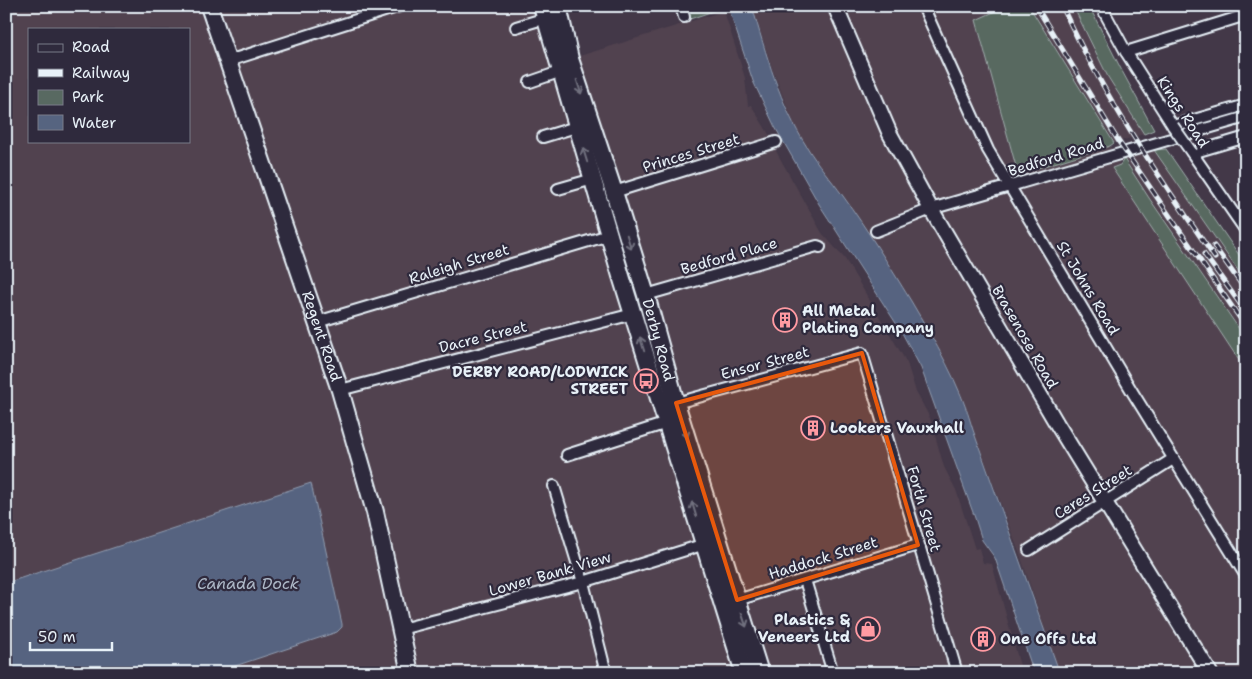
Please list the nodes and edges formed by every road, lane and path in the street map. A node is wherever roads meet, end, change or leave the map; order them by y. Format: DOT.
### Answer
graph roads {
  1 [pos="209,6"];
  2 [pos="400,6"];
  3 [pos="558,6"];
  4 [pos="681,6"];
  5 [pos="835,6"];
  6 [pos="923,6"];
  7 [pos="1101,6"];
  8 [pos="544,12"];
  9 [pos="1246,15"];
  10 [pos="684,17"];
  11 [pos="516,27"];
  12 [pos="1126,52"];
  13 [pos="228,61"];
  14 [pos="562,72"];
  15 [pos="530,82"];
  16 [pos="1246,105"];
  17 [pos="1246,117"];
  18 [pos="1174,126"];
  19 [pos="576,127"];
  20 [pos="542,137"];
  21 [pos="1246,137"];
  22 [pos="776,142"];
  23 [pos="1192,153"];
  24 [pos="592,179"];
  25 [pos="1010,187"];
  26 [pos="558,189"];
  27 [pos="614,192"];
  28 [pos="931,209"];
  29 [pos="1244,226"];
  30 [pos="876,231"];
  31 [pos="609,235"];
  32 [pos="820,247"];
  33 [pos="646,295"];
  34 [pos="633,314"];
  35 [pos="317,322"];
  36 [pos="862,352"];
  37 [pos="340,390"];
  38 [pos="676,403"];
  39 [pos="667,423"];
  40 [pos="567,455"];
  41 [pos="1173,459"];
  42 [pos="554,486"];
  43 [pos="1105,501"];
  44 [pos="704,544"];
  45 [pos="918,544"];
  46 [pos="1029,550"];
  47 [pos="1246,576"];
  48 [pos="805,580"];
  49 [pos="582,582"];
  50 [pos="737,600"];
  51 [pos="402,629"];
  52 [pos="410,673"];
  53 [pos="606,673"];
  54 [pos="744,673"];
  55 [pos="760,673"];
  56 [pos="833,673"];
  57 [pos="957,673"];
  58 [pos="1210,673"];
  1 -- 13 [label="main road, Regent Road"];
  2 -- 13 [label="street"];
  3 -- 27 [label="main road, Derby Road, one-way"];
  4 -- 10 [label="street"];
  5 -- 28 [label="main road, Brasenose Road"];
  6 -- 25 [label="street, St Johns Road"];
  7 -- 12 [label="street, Kings Road"];
  8 -- 11 [label="street"];
  8 -- 14 [label="main road, Derby Road"];
  9 -- 12 [label="street"];
  12 -- 18 [label="street, Kings Road"];
  13 -- 35 [label="main road, Regent Road"];
  14 -- 15 [label="street"];
  14 -- 19 [label="main road, Derby Road"];
  16 -- 18 [label="street"];
  17 -- 25 [label="street, Bedford Road"];
  18 -- 23 [label="street, Kings Road, bridge"];
  19 -- 20 [label="street"];
  24 -- 19 [label="main road, Derby Road, one-way"];
  21 -- 23 [label="street"];
  22 -- 27 [label="street, Princes Street"];
  23 -- 29 [label="street, Kings Road"];
  24 -- 26 [label="street"];
  24 -- 31 [label="main road, Derby Road"];
  25 -- 28 [label="street, Bedford Road"];
  25 -- 41 [label="street, St Johns Road"];
  27 -- 33 [label="main road, Derby Road, one-way"];
  28 -- 30 [label="street, Bedford Road"];
  28 -- 43 [label="main road, Brasenose Road"];
  31 -- 34 [label="main road, Derby Road"];
  31 -- 35 [label="street, Raleigh Street"];
  32 -- 33 [label="street, Bedford Place"];
  33 -- 38 [label="main road, Derby Road"];
  34 -- 37 [label="street, Dacre Street"];
  39 -- 34 [label="main road, Derby Road, one-way"];
  35 -- 37 [label="main road, Regent Road"];
  36 -- 38 [label="street, Ensor Street"];
  36 -- 45 [label="street, Forth Street"];
  37 -- 51 [label="main road, Regent Road"];
  38 -- 50 [label="main road, Derby Road, one-way"];
  39 -- 40 [label="street"];
  44 -- 39 [label="main road, Derby Road, one-way"];
  41 -- 43 [label="street, Ceres Street"];
  41 -- 47 [label="street, St Johns Road"];
  42 -- 49 [label="street"];
  43 -- 46 [label="street, Ceres Street"];
  43 -- 58 [label="main road, Brasenose Road"];
  44 -- 49 [label="street, Lower Bank View"];
  44 -- 54 [label="main road, Derby Road"];
  45 -- 48 [label="street, Haddock Street"];
  45 -- 57 [label="street, Forth Street"];
  48 -- 50 [label="street, Haddock Street"];
  48 -- 56 [label="street"];
  49 -- 51 [label="street, Lower Bank View"];
  49 -- 53 [label="street"];
  50 -- 55 [label="main road, Derby Road, one-way"];
  51 -- 52 [label="main road, Regent Road"];
}
